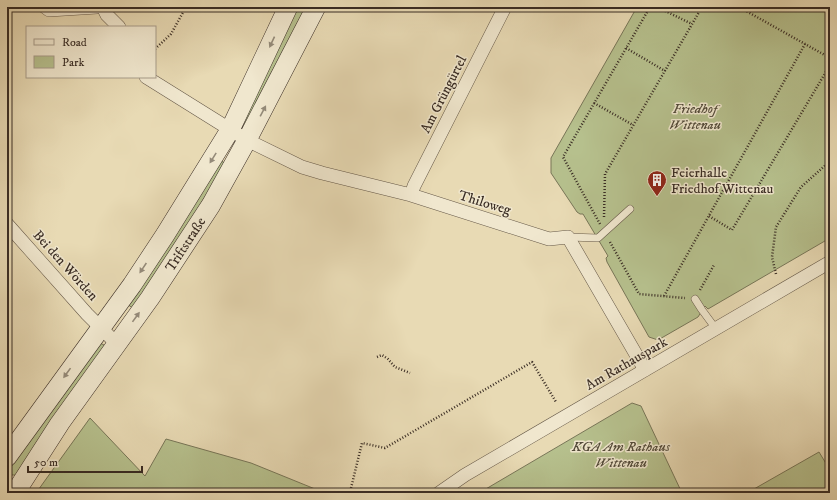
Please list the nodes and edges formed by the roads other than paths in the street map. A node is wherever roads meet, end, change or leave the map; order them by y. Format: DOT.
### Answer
graph roads {
  1 [pos="45,7"];
  2 [pos="97,7"];
  3 [pos="103,7"];
  4 [pos="288,7"];
  5 [pos="316,7"];
  6 [pos="505,7"];
  7 [pos="118,26"];
  8 [pos="148,78"];
  9 [pos="230,130"];
  10 [pos="247,140"];
  11 [pos="411,195"];
  12 [pos="630,209"];
  13 [pos="7,224"];
  14 [pos="568,236"];
  15 [pos="830,262"];
  16 [pos="695,299"];
  17 [pos="101,327"];
  18 [pos="716,328"];
  19 [pos="117,344"];
  20 [pos="645,370"];
  21 [pos="7,457"];
  22 [pos="12,490"];
  23 [pos="439,493"];
  1 -- 2 [label="street"];
  3 -- 7 [label="street"];
  4 -- 9 [label="main road, Triftstraße, one-way"];
  10 -- 5 [label="main road, Triftstraße, one-way"];
  6 -- 11 [label="street, Am Grüngürtel"];
  8 -- 9 [label="street"];
  9 -- 10 [label="street"];
  9 -- 17 [label="main road, Triftstraße, one-way"];
  10 -- 11 [label="street, Thiloweg"];
  19 -- 10 [label="main road, Triftstraße, one-way"];
  11 -- 14 [label="street, Thiloweg"];
  12 -- 14 [label="lane"];
  13 -- 17 [label="street, Bei den Wörden"];
  14 -- 20 [label="street"];
  15 -- 18 [label="street, Am Rathauspark"];
  16 -- 18 [label="lane"];
  17 -- 19 [label="street"];
  17 -- 21 [label="main road, Triftstraße, one-way"];
  18 -- 20 [label="street, Am Rathauspark"];
  19 -- 22 [label="main road, Triftstraße"];
  20 -- 23 [label="street, Am Rathauspark"];
}
